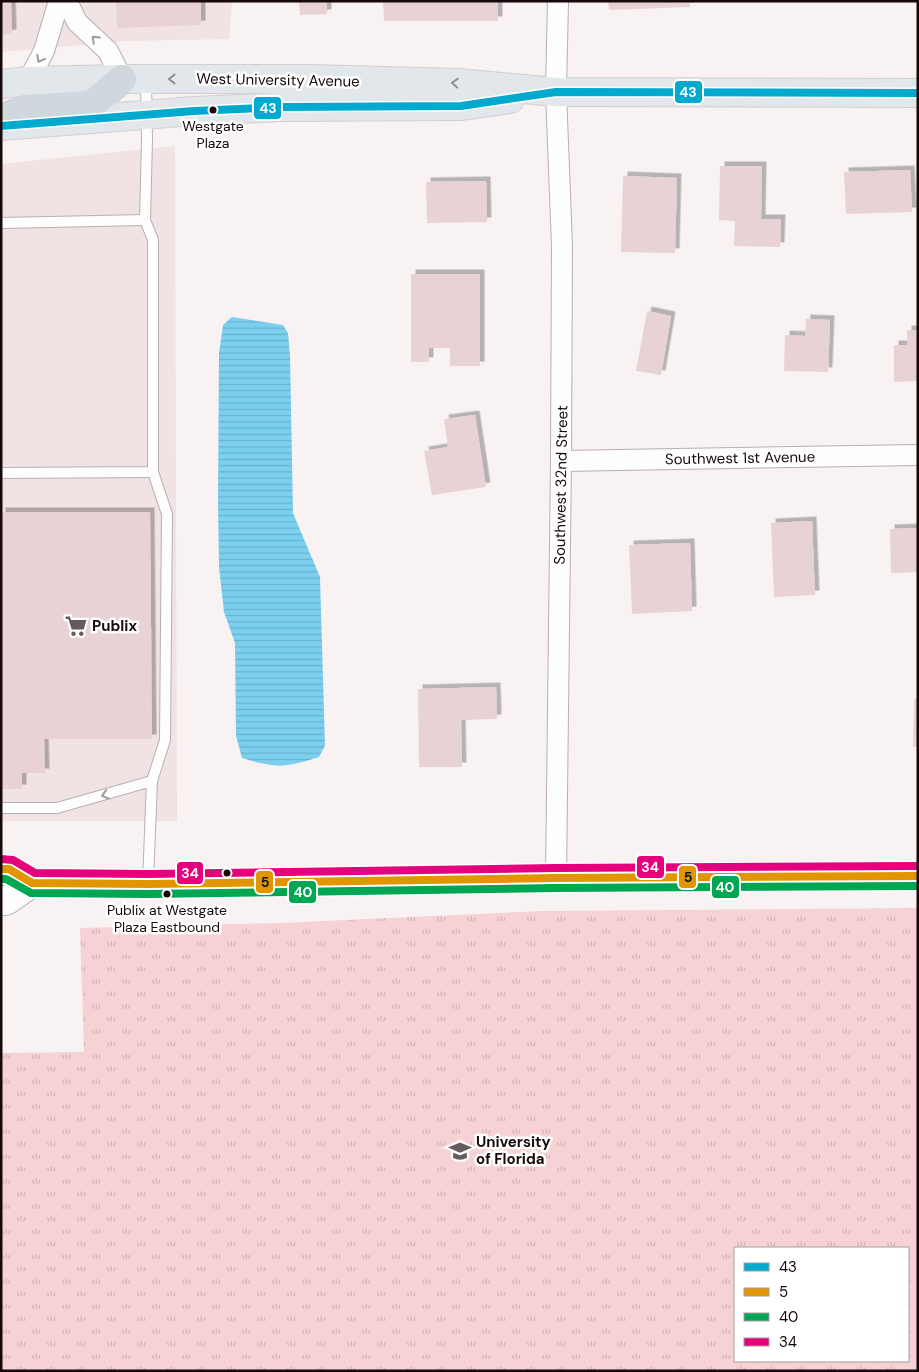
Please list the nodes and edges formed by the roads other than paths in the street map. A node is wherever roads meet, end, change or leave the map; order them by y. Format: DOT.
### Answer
graph roads {
  1 [pos="59,1"];
  2 [pos="66,1"];
  3 [pos="558,1"];
  4 [pos="134,79"];
  5 [pos="28,81"];
  6 [pos="1,84"];
  7 [pos="556,92"];
  8 [pos="918,93"];
  9 [pos="146,115"];
  10 [pos="1,119"];
  11 [pos="1,126"];
  12 [pos="145,220"];
  13 [pos="1,223"];
  14 [pos="918,455"];
  15 [pos="562,460"];
  16 [pos="154,472"];
  17 [pos="1,473"];
  18 [pos="152,781"];
  19 [pos="1,808"];
  20 [pos="1,869"];
  21 [pos="918,876"];
  22 [pos="556,878"];
  23 [pos="32,883"];
  24 [pos="148,884"];
  25 [pos="1,901"];
  1 -- 5 [label="street, one-way"];
  4 -- 2 [label="street, one-way"];
  3 -- 7 [label="street, Southwest 32nd Street"];
  4 -- 5 [label="main road, West University Avenue"];
  7 -- 4 [label="main road, West University Avenue, one-way"];
  4 -- 9 [label="lane"];
  4 -- 10 [label="highway"];
  5 -- 6 [label="main road, West University Avenue"];
  7 -- 8 [label="main road, West University Avenue"];
  7 -- 9 [label="main road, West University Avenue"];
  7 -- 15 [label="street, Southwest 32nd Street"];
  9 -- 11 [label="main road, West University Avenue"];
  9 -- 12 [label="lane"];
  12 -- 13 [label="lane"];
  12 -- 16 [label="lane"];
  14 -- 15 [label="street, Southwest 1st Avenue"];
  15 -- 22 [label="street, Southwest 32nd Street"];
  16 -- 17 [label="lane"];
  16 -- 18 [label="lane"];
  18 -- 19 [label="lane, one-way"];
  18 -- 24 [label="lane"];
  20 -- 23 [label="main road"];
  21 -- 22 [label="main road"];
  22 -- 24 [label="main road"];
  23 -- 24 [label="main road"];
  23 -- 25 [label="main road"];
}
